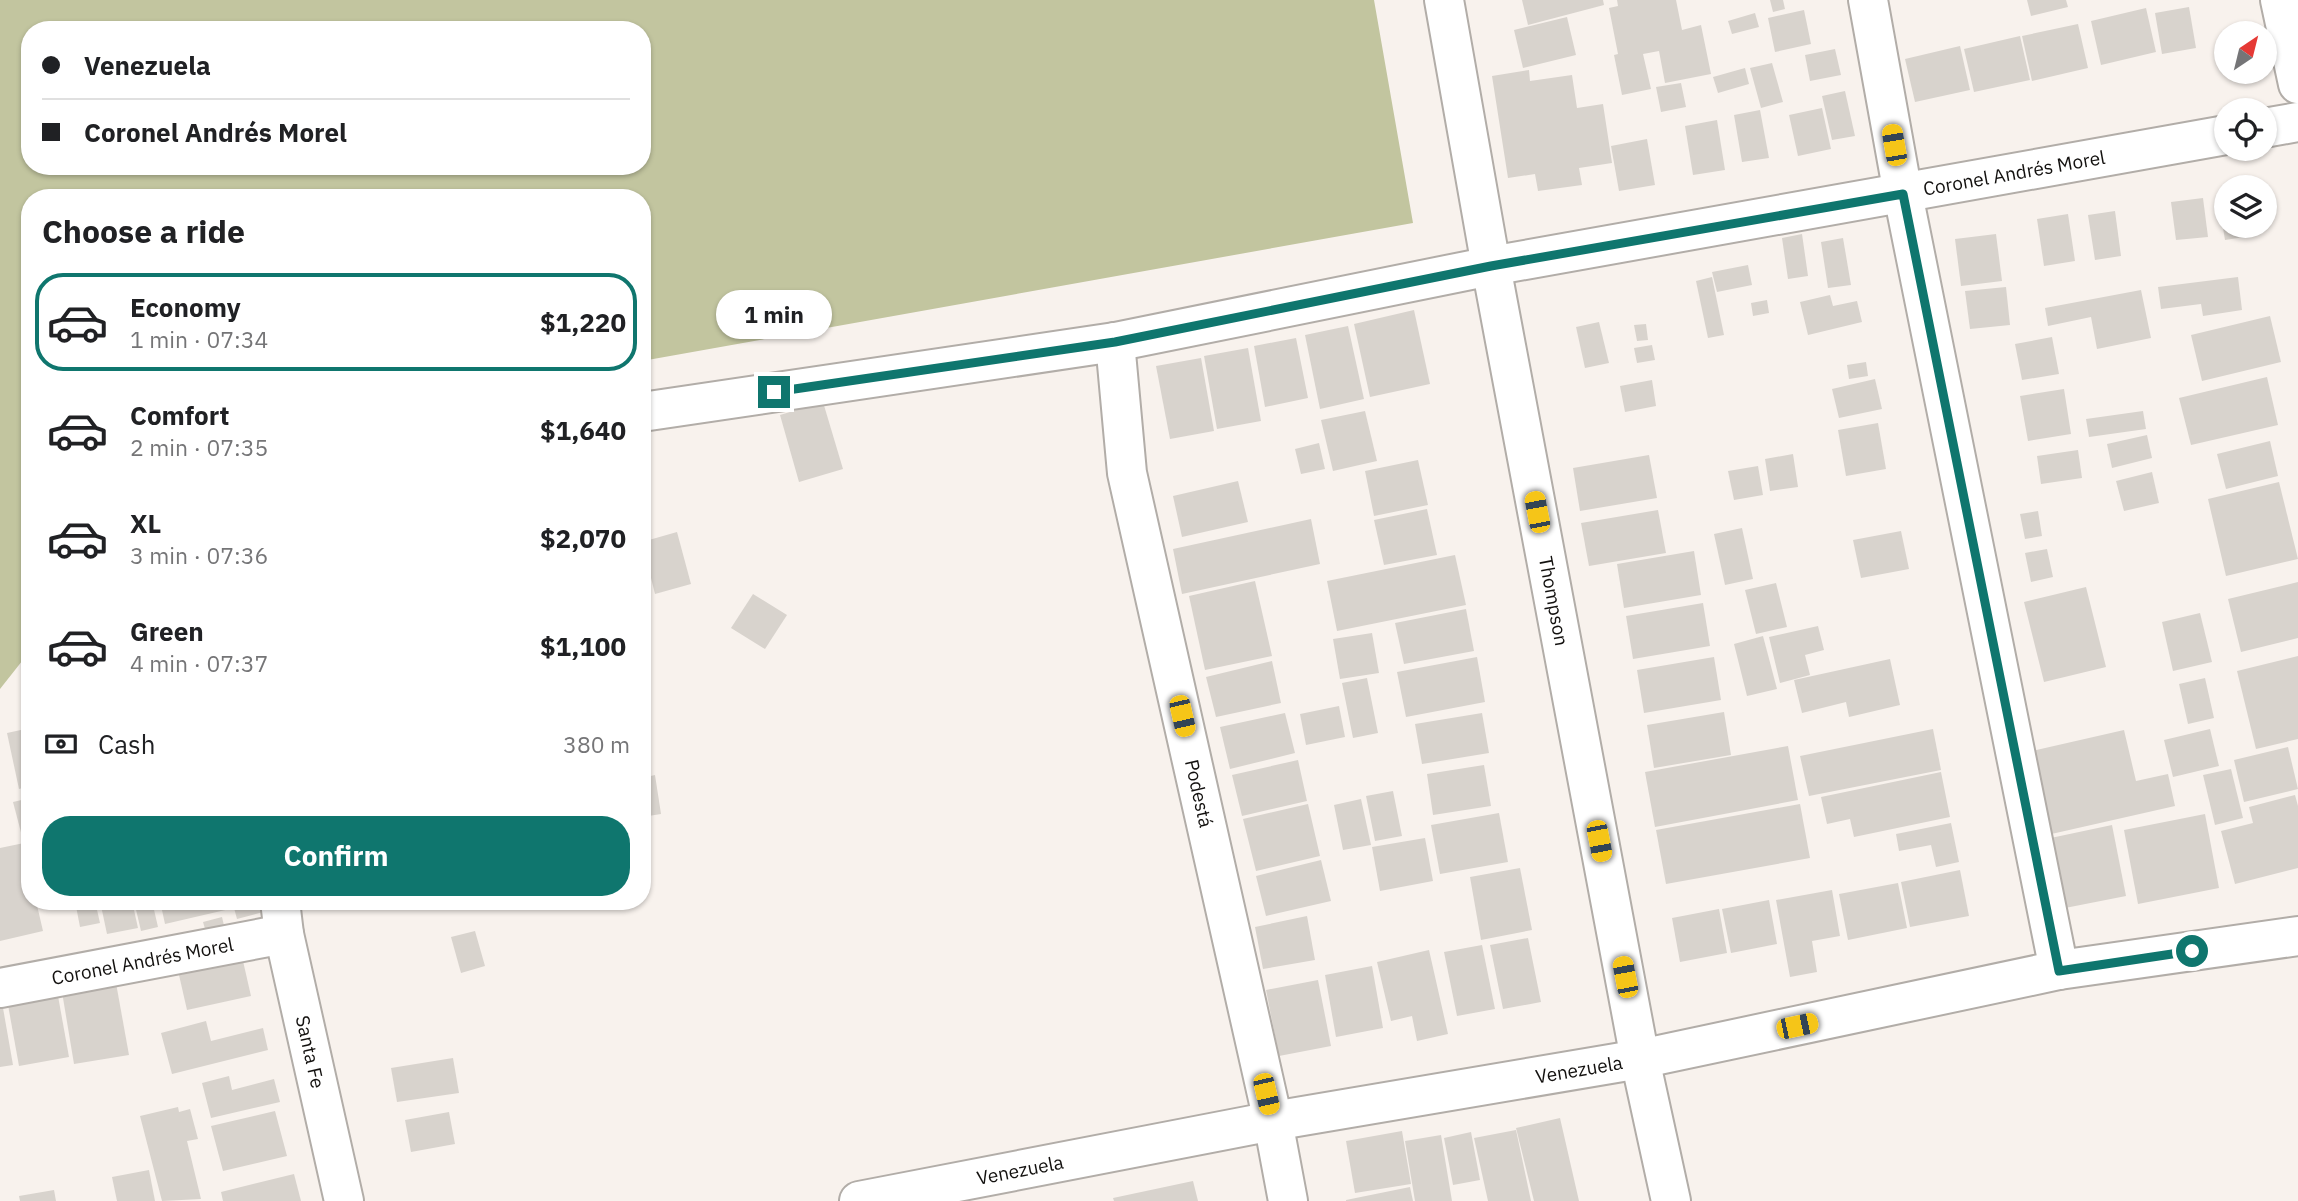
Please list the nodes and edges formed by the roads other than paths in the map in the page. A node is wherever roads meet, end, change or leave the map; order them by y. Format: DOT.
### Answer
graph roads {
  1 [pos="1444,0"];
  2 [pos="1868,0"];
  3 [pos="2280,0"];
  4 [pos="2298,85"];
  5 [pos="2298,122"];
  6 [pos="2277,126"];
  7 [pos="2214,137"];
  8 [pos="1903,194"];
  9 [pos="1491,266"];
  10 [pos="1115,342"];
  11 [pos="651,410"];
  12 [pos="282,918"];
  13 [pos="2298,936"];
  14 [pos="2059,971"];
  15 [pos="0,988"];
  16 [pos="1640,1059"];
  17 [pos="1273,1121"];
  18 [pos="875,1200"];
  19 [pos="344,1201"];
  20 [pos="1288,1201"];
  21 [pos="1671,1201"];
  1 -- 9 [label="street, Thompson"];
  2 -- 8 [label="street"];
  3 -- 4 [label="street"];
  5 -- 6 [label="street"];
  7 -- 8 [label="street, Coronel Andrés Morel"];
  8 -- 9 [label="street, Coronel Andrés Morel"];
  8 -- 14 [label="street"];
  9 -- 10 [label="street, Coronel Andrés Morel"];
  9 -- 16 [label="street, Thompson"];
  10 -- 11 [label="street, Coronel Andrés Morel"];
  10 -- 17 [label="street, Podestá"];
  12 -- 15 [label="street, Coronel Andrés Morel"];
  12 -- 19 [label="street, Santa Fe"];
  13 -- 14 [label="street, Venezuela"];
  14 -- 16 [label="street, Venezuela"];
  16 -- 17 [label="street, Venezuela"];
  16 -- 21 [label="street, Thompson"];
  17 -- 18 [label="street, Venezuela"];
  17 -- 20 [label="street, Podestá"];
}
